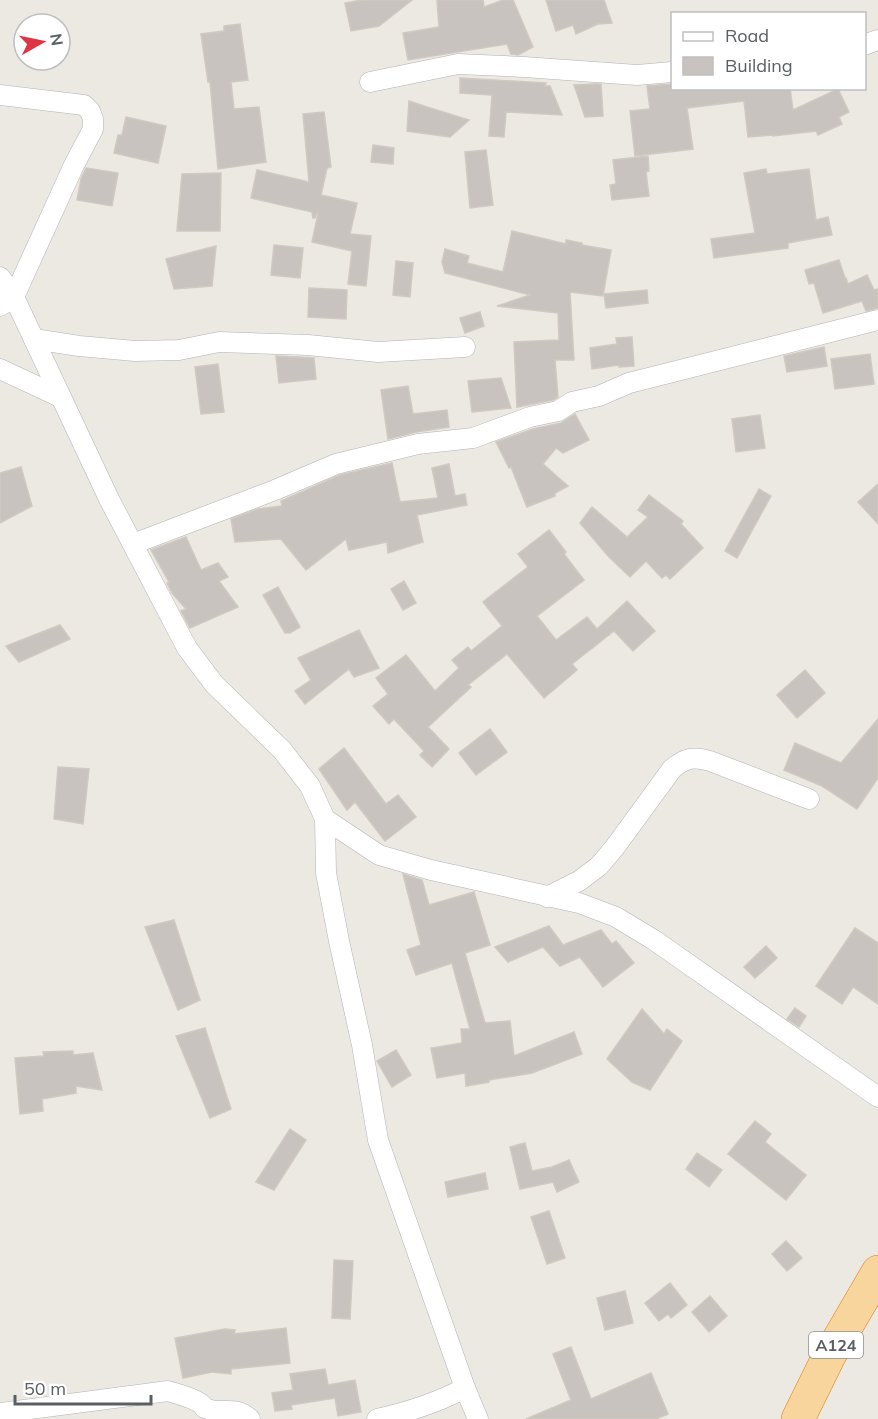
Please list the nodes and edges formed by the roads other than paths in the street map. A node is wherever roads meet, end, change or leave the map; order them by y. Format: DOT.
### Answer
graph roads {
  1 [pos="671,72"];
  2 [pos="370,82"];
  3 [pos="0,95"];
  4 [pos="0,277"];
  5 [pos="7,302"];
  6 [pos="878,320"];
  7 [pos="34,339"];
  8 [pos="465,347"];
  9 [pos="0,369"];
  10 [pos="60,397"];
  11 [pos="133,544"];
  12 [pos="809,799"];
  13 [pos="325,819"];
  14 [pos="547,897"];
  15 [pos="878,1097"];
  16 [pos="878,1272"];
  17 [pos="465,1388"];
  18 [pos="0,1413"];
  19 [pos="250,1419"];
  20 [pos="376,1419"];
  21 [pos="478,1419"];
  22 [pos="798,1419"];
  1 -- 2 [label="street"];
  3 -- 5 [label="street"];
  4 -- 5 [label="street"];
  5 -- 7 [label="street"];
  6 -- 11 [label="street"];
  7 -- 8 [label="street"];
  7 -- 10 [label="street"];
  9 -- 10 [label="street"];
  10 -- 11 [label="street"];
  11 -- 13 [label="street"];
  12 -- 14 [label="street"];
  13 -- 14 [label="street"];
  13 -- 17 [label="street"];
  14 -- 15 [label="street"];
  16 -- 22 [label="highway, A124"];
  17 -- 20 [label="street"];
  17 -- 21 [label="street"];
  18 -- 19 [label="street"];
}
